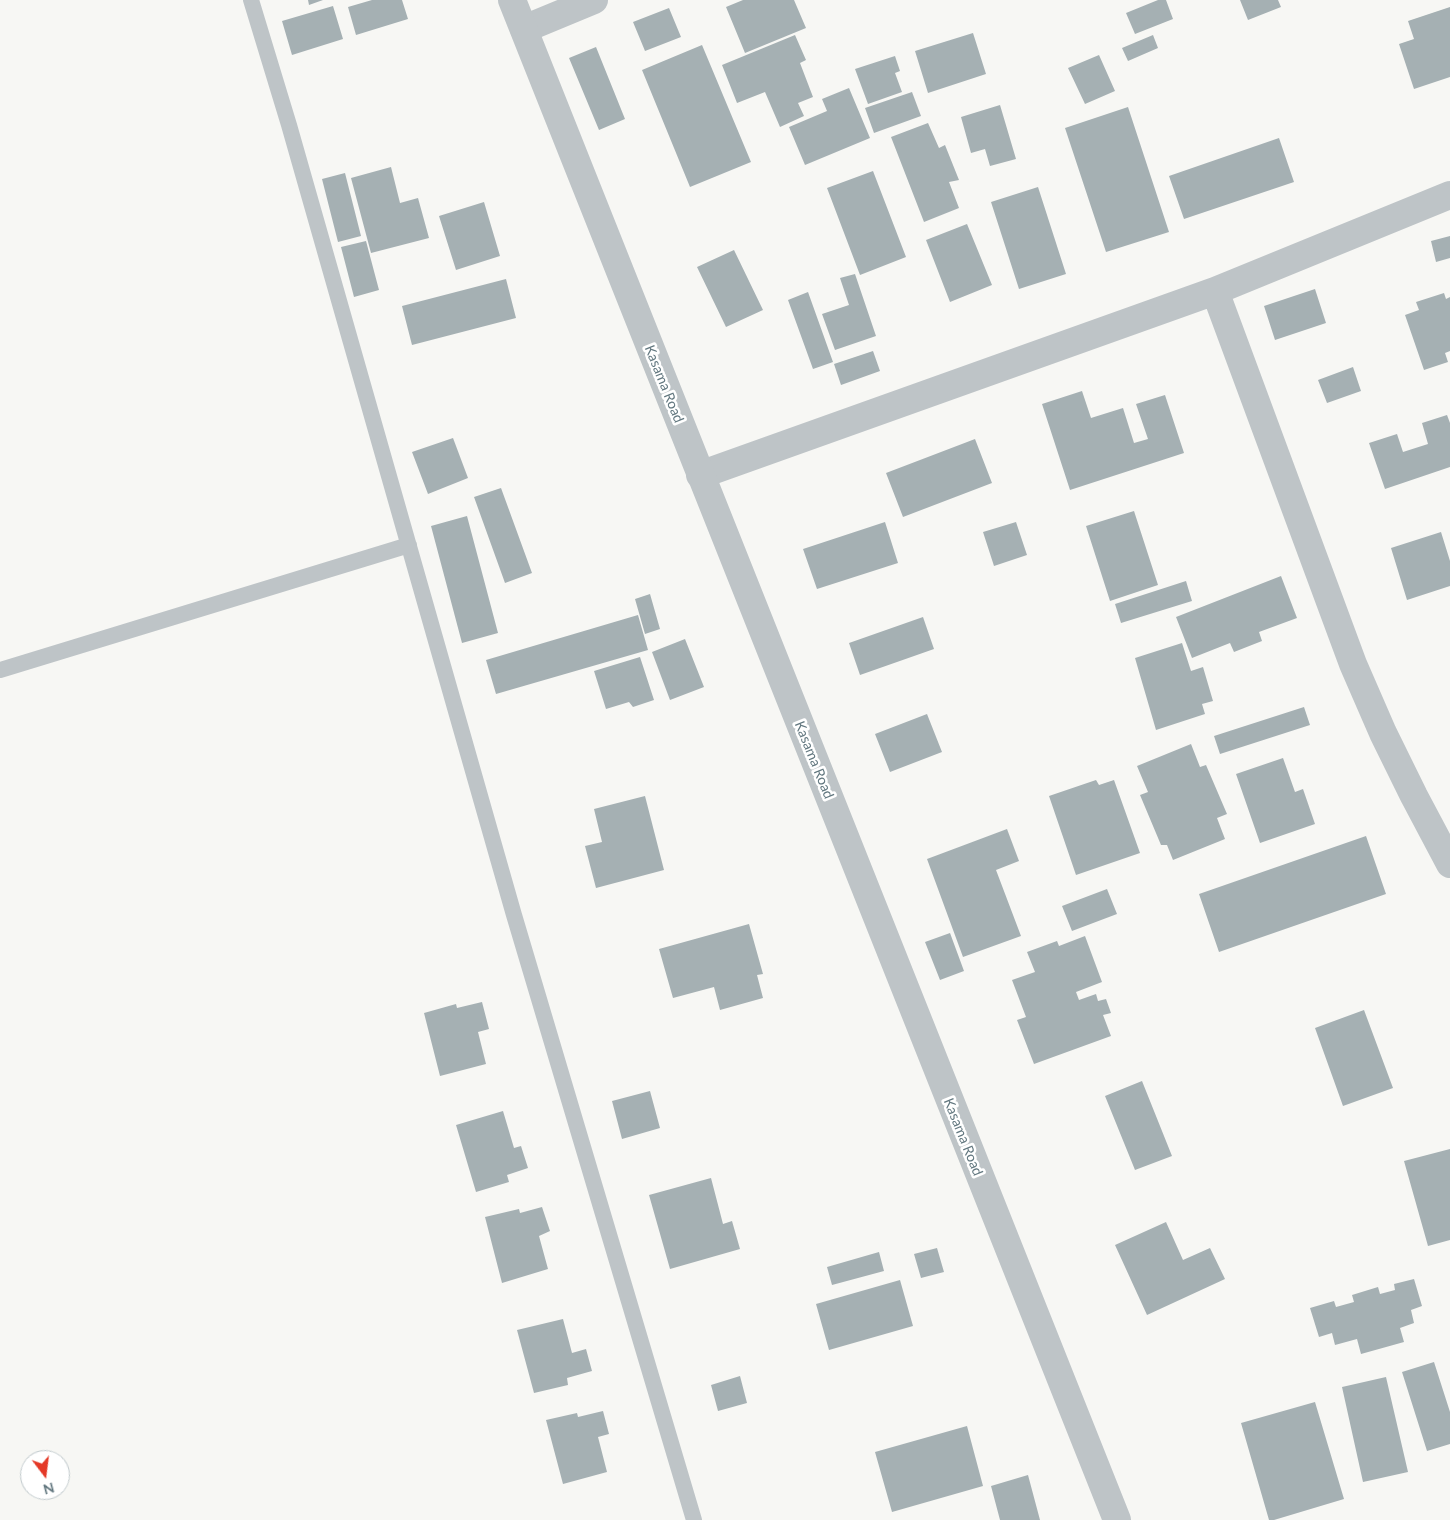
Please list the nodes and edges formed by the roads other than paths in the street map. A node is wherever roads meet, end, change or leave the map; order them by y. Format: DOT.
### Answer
graph roads {
  1 [pos="251,0"];
  2 [pos="512,0"];
  3 [pos="594,0"];
  4 [pos="524,29"];
  5 [pos="1450,195"];
  6 [pos="1215,292"];
  7 [pos="700,475"];
  8 [pos="408,545"];
  9 [pos="0,670"];
  10 [pos="1450,864"];
  11 [pos="694,1520"];
  12 [pos="1117,1520"];
  1 -- 8 [label="lane"];
  2 -- 4 [label="street, Kasama Road"];
  3 -- 4 [label="street"];
  4 -- 7 [label="street, Kasama Road"];
  5 -- 6 [label="street"];
  6 -- 7 [label="street"];
  6 -- 10 [label="street"];
  7 -- 12 [label="street, Kasama Road"];
  8 -- 9 [label="lane"];
  8 -- 11 [label="lane"];
}
